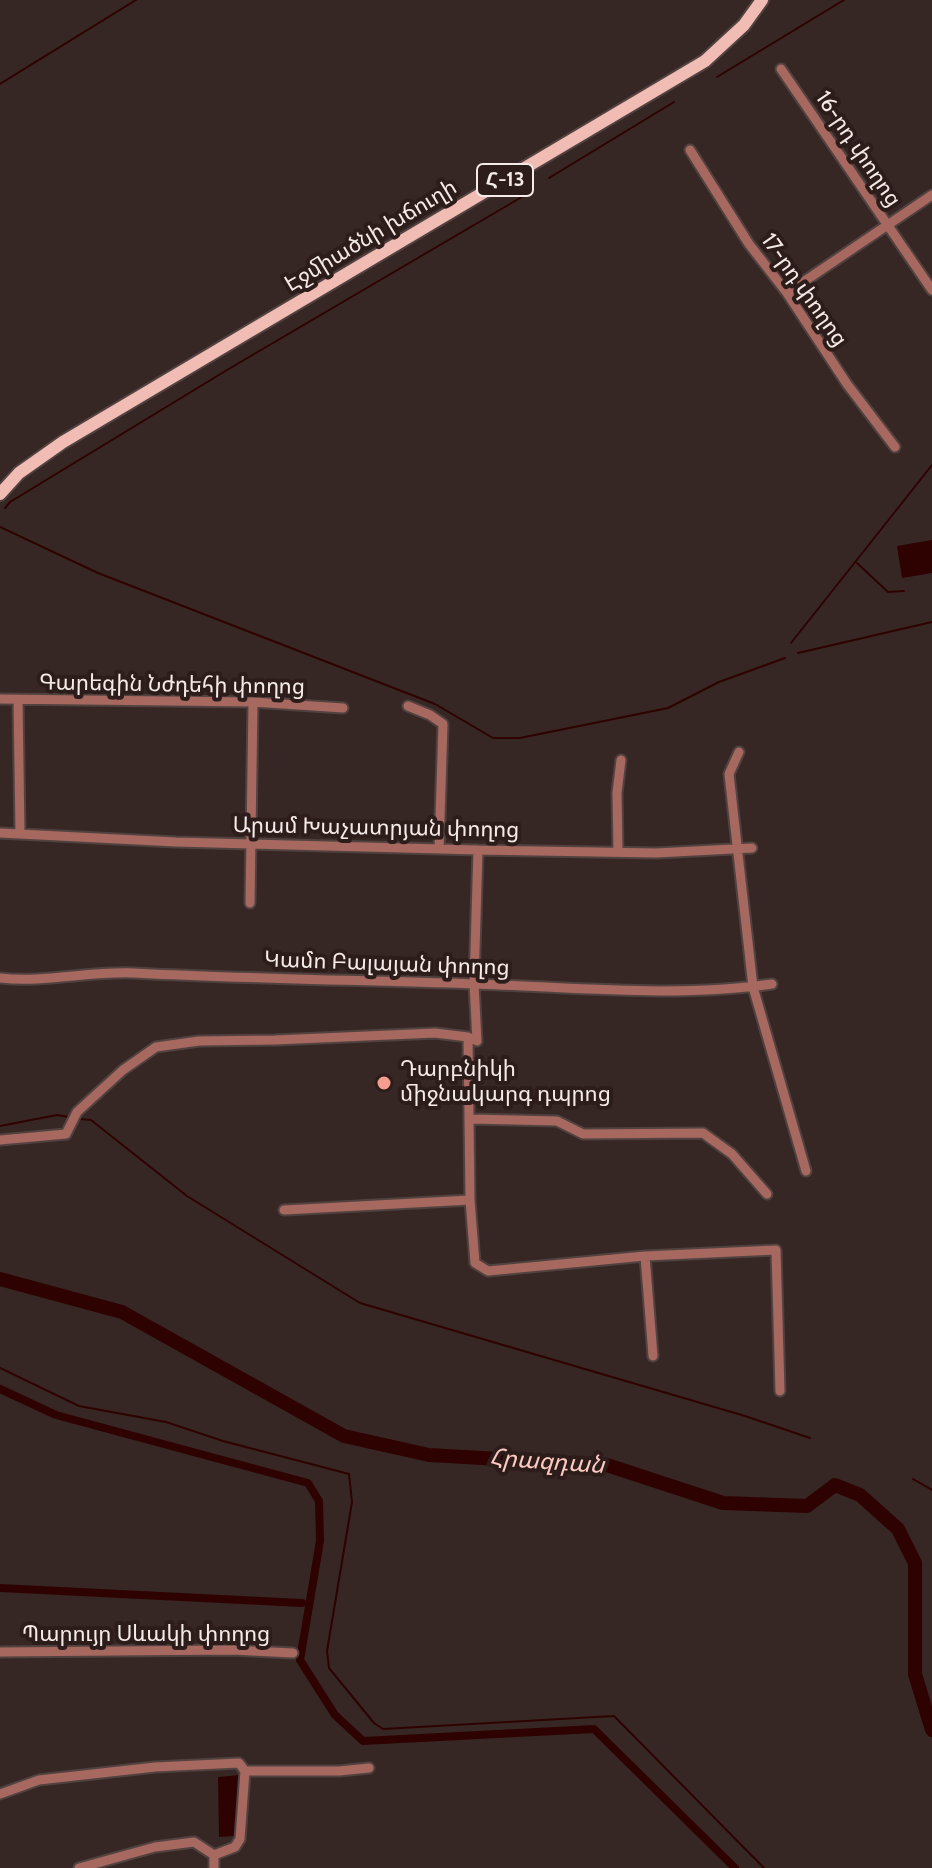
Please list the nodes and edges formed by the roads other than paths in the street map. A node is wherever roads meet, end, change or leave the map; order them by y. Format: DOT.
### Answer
graph roads {
  1 [pos="762,0"];
  2 [pos="781,69"];
  3 [pos="690,150"];
  4 [pos="932,195"];
  5 [pos="889,226"];
  6 [pos="932,290"];
  7 [pos="787,293"];
  8 [pos="895,447"];
  9 [pos="0,494"];
  10 [pos="0,699"];
  11 [pos="18,700"];
  12 [pos="253,702"];
  13 [pos="408,706"];
  14 [pos="343,708"];
  15 [pos="739,752"];
  16 [pos="621,760"];
  17 [pos="0,833"];
  18 [pos="20,833"];
  19 [pos="251,843"];
  20 [pos="737,848"];
  21 [pos="752,848"];
  22 [pos="439,849"];
  23 [pos="478,850"];
  24 [pos="618,851"];
  25 [pos="250,903"];
  26 [pos="0,978"];
  27 [pos="474,984"];
  28 [pos="772,984"];
  29 [pos="753,987"];
  30 [pos="468,1037"];
  31 [pos="471,1119"];
  32 [pos="0,1140"];
  33 [pos="806,1171"];
  34 [pos="767,1194"];
  35 [pos="470,1200"];
  36 [pos="284,1210"];
  37 [pos="645,1256"];
  38 [pos="653,1356"];
  39 [pos="780,1391"];
  40 [pos="0,1652"];
  41 [pos="293,1653"];
  42 [pos="369,1768"];
  43 [pos="245,1771"];
  44 [pos="0,1794"];
  45 [pos="214,1855"];
  46 [pos="79,1868"];
  47 [pos="214,1868"];
  1 -- 9 [label="main road, Էջմիածնի խճուղի / Հ-13"];
  2 -- 5 [label="street, 16-րդ փողոց"];
  3 -- 7 [label="street, 17-րդ փողոց"];
  4 -- 5 [label="street"];
  5 -- 6 [label="street, 16-րդ փողոց"];
  5 -- 7 [label="street"];
  7 -- 8 [label="street, 17-րդ փողոց"];
  10 -- 11 [label="street, Գարեգին Նժդեհի փողոց"];
  11 -- 12 [label="street, Գարեգին Նժդեհի փողոց"];
  11 -- 18 [label="street"];
  12 -- 14 [label="street, Գարեգին Նժդեհի փողոց"];
  12 -- 19 [label="street"];
  13 -- 22 [label="street"];
  15 -- 20 [label="street"];
  16 -- 24 [label="street"];
  17 -- 18 [label="street, Արամ Խաչատրյան փողոց"];
  18 -- 19 [label="street, Արամ Խաչատրյան փողոց"];
  19 -- 22 [label="street, Արամ Խաչատրյան փողոց"];
  19 -- 25 [label="street"];
  20 -- 21 [label="street, Արամ Խաչատրյան փողոց"];
  20 -- 24 [label="street, Արամ Խաչատրյան փողոց"];
  20 -- 29 [label="street"];
  22 -- 23 [label="street, Արամ Խաչատրյան փողոց"];
  23 -- 24 [label="street, Արամ Խաչատրյան փողոց"];
  23 -- 27 [label="street"];
  26 -- 27 [label="street, Կամո Բալայան փողոց"];
  27 -- 29 [label="street, Կամո Բալայան փողոց"];
  27 -- 30 [label="street"];
  28 -- 29 [label="street, Կամո Բալայան փողոց"];
  29 -- 33 [label="street"];
  30 -- 31 [label="street"];
  30 -- 32 [label="street"];
  31 -- 34 [label="street"];
  31 -- 35 [label="street"];
  35 -- 36 [label="street"];
  35 -- 37 [label="street"];
  37 -- 38 [label="street"];
  37 -- 39 [label="street"];
  40 -- 41 [label="street, Պարույր Սևակի փողոց"];
  42 -- 43 [label="street"];
  43 -- 44 [label="street"];
  43 -- 45 [label="street"];
  45 -- 46 [label="street"];
  45 -- 47 [label="street"];
}
